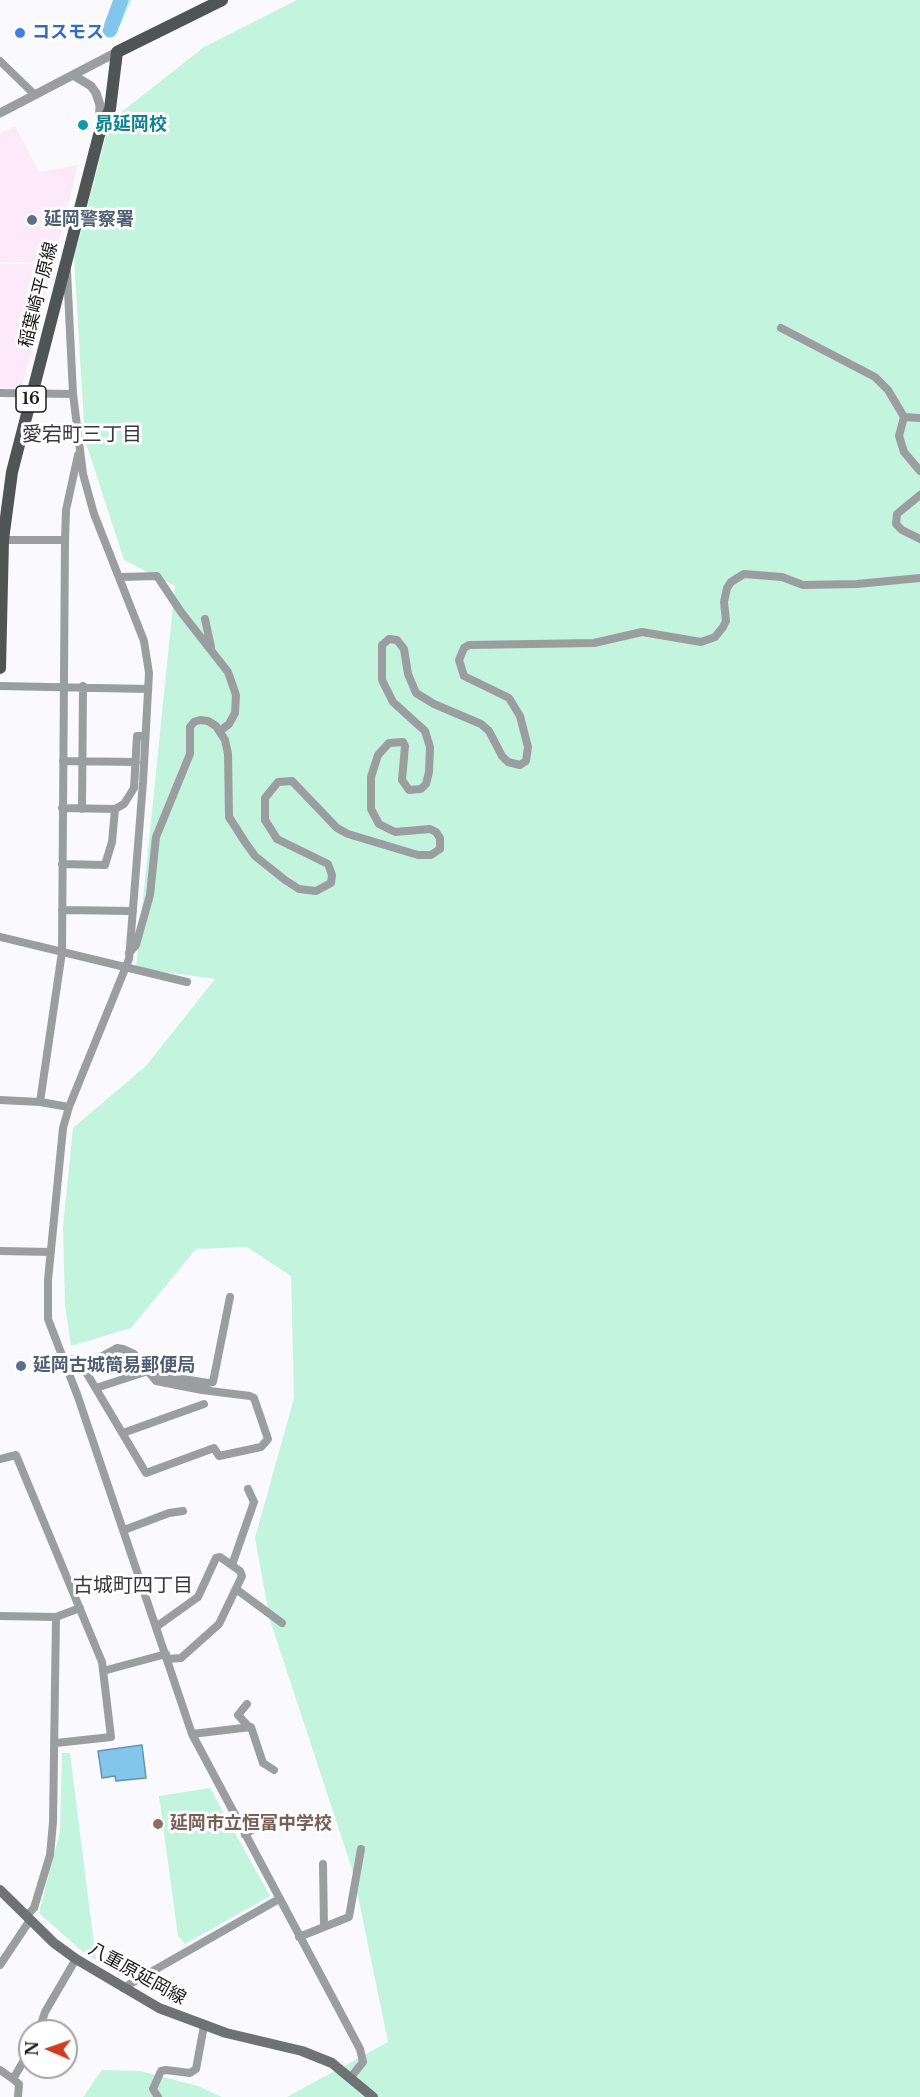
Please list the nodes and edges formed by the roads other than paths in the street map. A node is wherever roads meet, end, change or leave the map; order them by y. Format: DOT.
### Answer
graph roads {
  1 [pos="222,0"];
  2 [pos="117,52"];
  3 [pos="0,61"];
  4 [pos="73,75"];
  5 [pos="35,95"];
  6 [pos="0,113"];
  7 [pos="99,135"];
  8 [pos="67,258"];
  9 [pos="781,328"];
  10 [pos="0,393"];
  11 [pos="32,393"];
  12 [pos="74,394"];
  13 [pos="903,417"];
  14 [pos="920,418"];
  15 [pos="79,448"];
  16 [pos="920,471"];
  17 [pos="920,495"];
  18 [pos="920,539"];
  19 [pos="2,540"];
  20 [pos="65,540"];
  21 [pos="121,577"];
  22 [pos="920,578"];
  23 [pos="205,619"];
  24 [pos="212,652"];
  25 [pos="0,668"];
  26 [pos="0,686"];
  27 [pos="82,686"];
  28 [pos="63,687"];
  29 [pos="148,689"];
  30 [pos="220,731"];
  31 [pos="145,736"];
  32 [pos="63,761"];
  33 [pos="82,761"];
  34 [pos="136,762"];
  35 [pos="63,808"];
  36 [pos="82,809"];
  37 [pos="115,809"];
  38 [pos="62,864"];
  39 [pos="62,910"];
  40 [pos="133,911"];
  41 [pos="0,937"];
  42 [pos="62,952"];
  43 [pos="129,953"];
  44 [pos="126,968"];
  45 [pos="187,982"];
  46 [pos="0,1100"];
  47 [pos="40,1102"];
  48 [pos="69,1107"];
  49 [pos="0,1251"];
  50 [pos="51,1252"];
  51 [pos="230,1298"];
  52 [pos="64,1358"];
  53 [pos="83,1367"];
  54 [pos="145,1370"];
  55 [pos="96,1388"];
  56 [pos="204,1404"];
  57 [pos="123,1433"];
  58 [pos="0,1459"];
  59 [pos="248,1489"];
  60 [pos="183,1511"];
  61 [pos="124,1530"];
  62 [pos="232,1565"];
  63 [pos="236,1589"];
  64 [pos="80,1608"];
  65 [pos="0,1616"];
  66 [pos="56,1617"];
  67 [pos="282,1623"];
  68 [pos="156,1627"];
  69 [pos="167,1656"];
  70 [pos="103,1671"];
  71 [pos="247,1704"];
  72 [pos="249,1727"];
  73 [pos="192,1734"];
  74 [pos="56,1743"];
  75 [pos="274,1770"];
  76 [pos="267,1818"];
  77 [pos="244,1835"];
  78 [pos="361,1849"];
  79 [pos="323,1864"];
  80 [pos="0,1890"];
  81 [pos="279,1899"];
  82 [pos="28,1918"];
  83 [pos="324,1927"];
  84 [pos="299,1937"];
  85 [pos="76,1959"];
  86 [pos="0,1965"];
  87 [pos="123,1988"];
  88 [pos="43,2019"];
  89 [pos="204,2026"];
  90 [pos="0,2070"];
  91 [pos="18,2070"];
  92 [pos="351,2078"];
  93 [pos="13,2079"];
  94 [pos="18,2097"];
  95 [pos="158,2097"];
  96 [pos="373,2097"];
  1 -- 2 [label="main road"];
  2 -- 4 [label="street"];
  2 -- 7 [label="main road, 稲葉崎平原線 / 16"];
  3 -- 5 [label="street"];
  4 -- 5 [label="street"];
  4 -- 7 [label="street"];
  5 -- 6 [label="street"];
  7 -- 8 [label="main road, 稲葉崎平原線 / 16"];
  8 -- 11 [label="main road, 稲葉崎平原線 / 16"];
  8 -- 12 [label="street"];
  9 -- 13 [label="street"];
  10 -- 11 [label="street"];
  11 -- 12 [label="street"];
  11 -- 19 [label="main road, 稲葉崎平原線 / 16"];
  12 -- 15 [label="street"];
  13 -- 14 [label="street"];
  13 -- 16 [label="street"];
  15 -- 20 [label="street"];
  15 -- 21 [label="street"];
  17 -- 18 [label="street"];
  19 -- 20 [label="street"];
  19 -- 25 [label="main road, 稲葉崎平原線 / 16"];
  20 -- 28 [label="street"];
  21 -- 24 [label="street"];
  21 -- 29 [label="street"];
  22 -- 30 [label="street"];
  23 -- 24 [label="street"];
  24 -- 30 [label="street"];
  26 -- 28 [label="street"];
  27 -- 28 [label="street"];
  27 -- 29 [label="street"];
  27 -- 33 [label="street"];
  28 -- 32 [label="street"];
  29 -- 31 [label="street"];
  30 -- 43 [label="street"];
  31 -- 34 [label="street"];
  31 -- 40 [label="street"];
  32 -- 33 [label="street"];
  32 -- 35 [label="street"];
  33 -- 34 [label="street"];
  33 -- 36 [label="street"];
  34 -- 37 [label="street"];
  35 -- 36 [label="street"];
  35 -- 38 [label="street"];
  36 -- 37 [label="street"];
  37 -- 38 [label="street"];
  38 -- 39 [label="street"];
  39 -- 40 [label="street"];
  39 -- 42 [label="street"];
  40 -- 43 [label="street"];
  41 -- 42 [label="street"];
  42 -- 44 [label="street"];
  42 -- 47 [label="street"];
  43 -- 44 [label="street"];
  44 -- 45 [label="street"];
  44 -- 48 [label="street"];
  46 -- 47 [label="street"];
  47 -- 48 [label="street"];
  48 -- 50 [label="street"];
  49 -- 50 [label="street"];
  50 -- 52 [label="street"];
  51 -- 54 [label="street"];
  52 -- 53 [label="street"];
  52 -- 61 [label="street"];
  53 -- 54 [label="street"];
  53 -- 55 [label="street"];
  54 -- 55 [label="street"];
  54 -- 57 [label="street"];
  55 -- 57 [label="street"];
  56 -- 57 [label="street"];
  58 -- 64 [label="street"];
  59 -- 62 [label="street"];
  60 -- 61 [label="street"];
  61 -- 68 [label="street"];
  62 -- 63 [label="street"];
  62 -- 68 [label="street"];
  63 -- 67 [label="street"];
  63 -- 69 [label="street"];
  64 -- 66 [label="street"];
  64 -- 70 [label="street"];
  65 -- 66 [label="street"];
  66 -- 74 [label="street"];
  68 -- 69 [label="street"];
  69 -- 70 [label="street"];
  69 -- 73 [label="street"];
  70 -- 74 [label="street"];
  71 -- 72 [label="street"];
  72 -- 73 [label="street"];
  72 -- 75 [label="street"];
  73 -- 77 [label="street"];
  74 -- 82 [label="street"];
  76 -- 77 [label="street"];
  77 -- 81 [label="street"];
  78 -- 83 [label="street"];
  79 -- 83 [label="street"];
  80 -- 82 [label="main road, 八重原延岡線"];
  81 -- 84 [label="street"];
  81 -- 87 [label="street"];
  82 -- 85 [label="main road, 八重原延岡線"];
  82 -- 86 [label="street"];
  83 -- 84 [label="street"];
  84 -- 92 [label="street"];
  85 -- 87 [label="main road, 八重原延岡線"];
  85 -- 88 [label="street"];
  87 -- 89 [label="main road, 八重原延岡線"];
  89 -- 92 [label="main road, 八重原延岡線"];
  89 -- 95 [label="street"];
  90 -- 93 [label="street"];
  91 -- 93 [label="street"];
  92 -- 96 [label="main road, 八重原延岡線"];
  93 -- 94 [label="street"];
}
